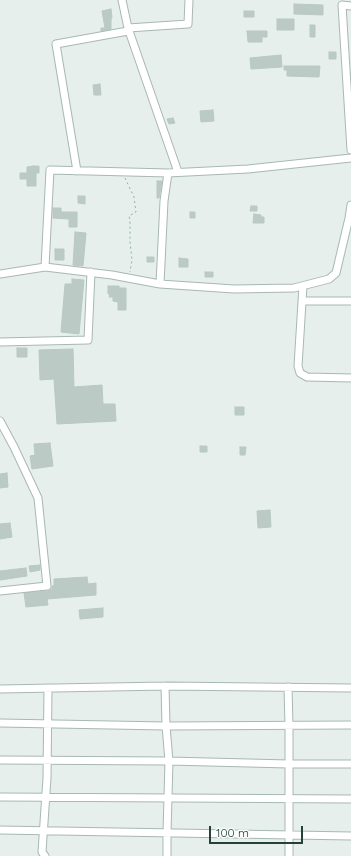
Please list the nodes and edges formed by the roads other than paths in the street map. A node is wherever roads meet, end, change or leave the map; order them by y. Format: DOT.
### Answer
graph roads {
  1 [pos="122,0"];
  2 [pos="189,0"];
  3 [pos="351,6"];
  4 [pos="128,29"];
  5 [pos="351,150"];
  6 [pos="351,158"];
  7 [pos="77,171"];
  8 [pos="178,172"];
  9 [pos="168,173"];
  10 [pos="351,205"];
  11 [pos="46,267"];
  12 [pos="91,272"];
  13 [pos="0,274"];
  14 [pos="160,284"];
  15 [pos="303,286"];
  16 [pos="302,301"];
  17 [pos="351,301"];
  18 [pos="0,342"];
  19 [pos="351,378"];
  20 [pos="0,420"];
  21 [pos="0,591"];
  22 [pos="165,686"];
  23 [pos="288,687"];
  24 [pos="48,688"];
  25 [pos="351,688"];
  26 [pos="0,689"];
  27 [pos="0,723"];
  28 [pos="47,724"];
  29 [pos="351,725"];
  30 [pos="166,726"];
  31 [pos="289,726"];
  32 [pos="0,760"];
  33 [pos="47,761"];
  34 [pos="169,761"];
  35 [pos="289,764"];
  36 [pos="351,764"];
  37 [pos="0,797"];
  38 [pos="46,797"];
  39 [pos="168,798"];
  40 [pos="290,799"];
  41 [pos="351,799"];
  42 [pos="0,830"];
  43 [pos="43,831"];
  44 [pos="167,833"];
  45 [pos="290,835"];
  46 [pos="351,836"];
  47 [pos="41,854"];
  48 [pos="167,856"];
  49 [pos="289,856"];
  1 -- 4 [label="street"];
  2 -- 4 [label="street"];
  3 -- 5 [label="street"];
  4 -- 7 [label="street"];
  4 -- 8 [label="street"];
  6 -- 8 [label="street"];
  7 -- 9 [label="street"];
  7 -- 11 [label="street"];
  8 -- 9 [label="street"];
  9 -- 14 [label="street"];
  10 -- 15 [label="street"];
  11 -- 12 [label="street"];
  11 -- 13 [label="street"];
  12 -- 14 [label="street"];
  12 -- 18 [label="street"];
  14 -- 15 [label="street"];
  15 -- 16 [label="street"];
  16 -- 17 [label="street"];
  16 -- 19 [label="street"];
  20 -- 21 [label="street"];
  22 -- 23 [label="street"];
  22 -- 24 [label="street"];
  22 -- 30 [label="street"];
  23 -- 25 [label="street"];
  23 -- 31 [label="street"];
  24 -- 26 [label="street"];
  24 -- 28 [label="street"];
  27 -- 28 [label="street"];
  28 -- 30 [label="street"];
  28 -- 33 [label="street"];
  29 -- 31 [label="street"];
  30 -- 31 [label="street"];
  30 -- 34 [label="street"];
  31 -- 35 [label="street"];
  32 -- 33 [label="street"];
  33 -- 34 [label="street"];
  33 -- 38 [label="street"];
  34 -- 35 [label="street"];
  34 -- 39 [label="street"];
  35 -- 36 [label="street"];
  35 -- 40 [label="street"];
  37 -- 38 [label="street"];
  38 -- 39 [label="street"];
  38 -- 43 [label="street"];
  39 -- 40 [label="street"];
  39 -- 44 [label="street"];
  40 -- 41 [label="street"];
  40 -- 45 [label="street"];
  42 -- 43 [label="street"];
  43 -- 44 [label="street"];
  43 -- 47 [label="street"];
  44 -- 45 [label="street"];
  44 -- 48 [label="street"];
  45 -- 46 [label="street"];
  45 -- 49 [label="street"];
}
